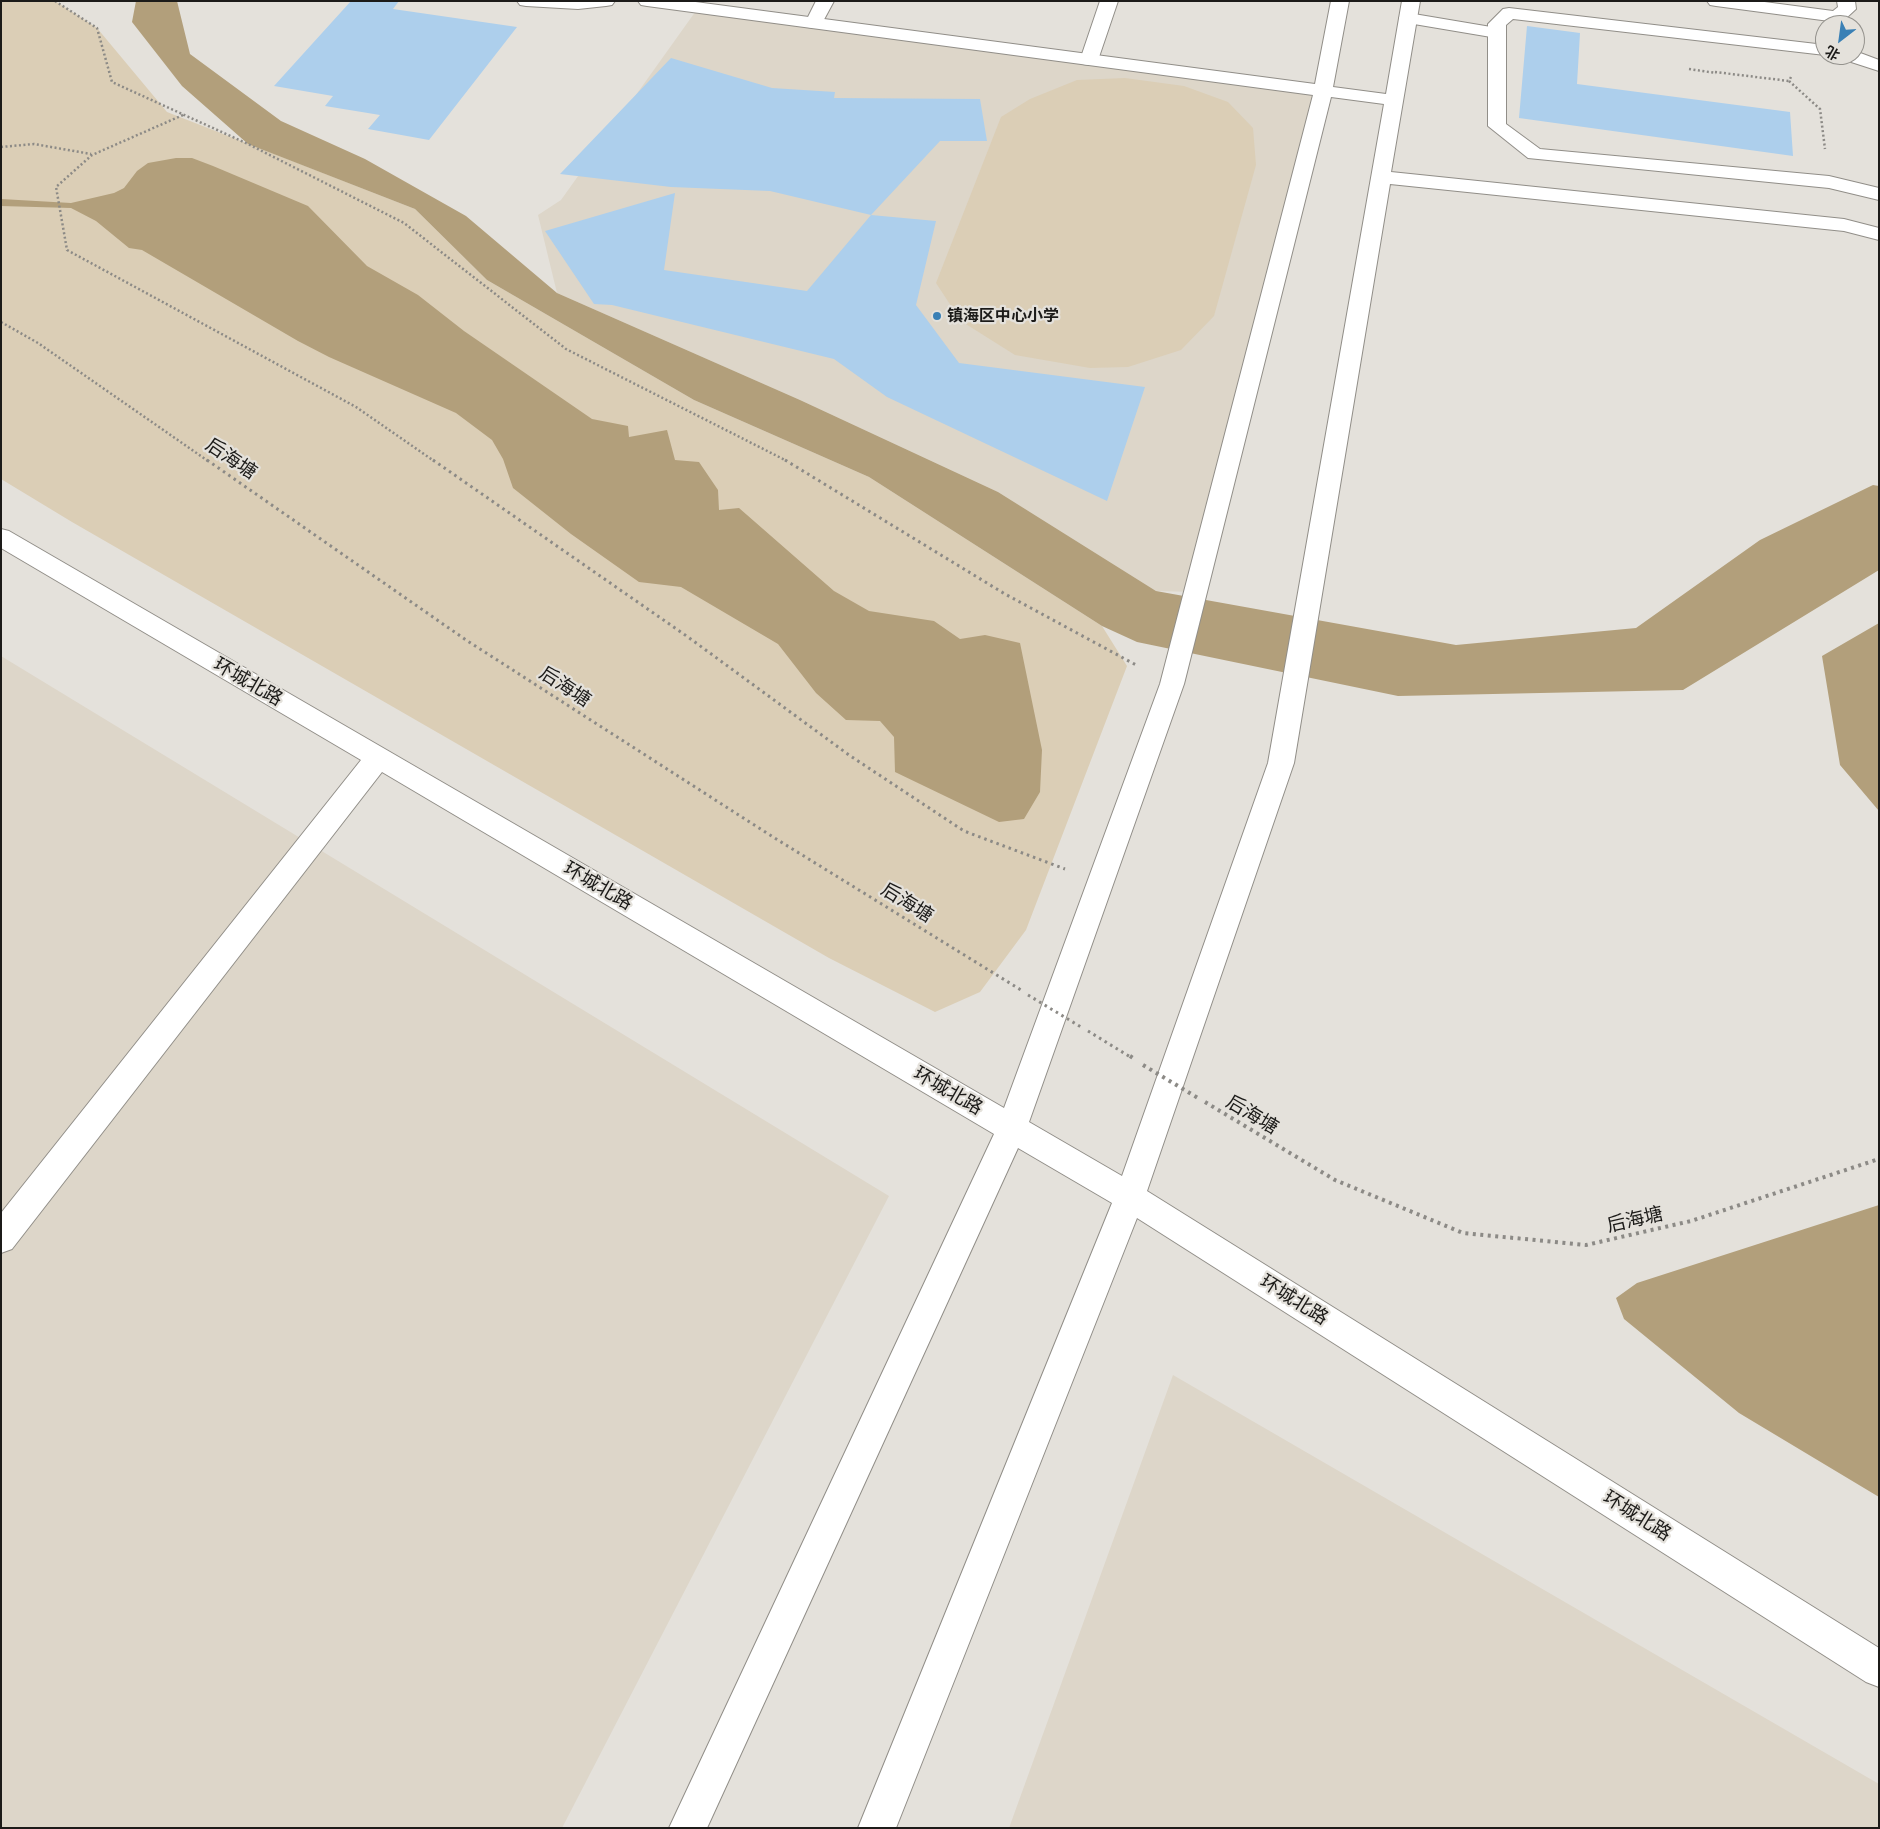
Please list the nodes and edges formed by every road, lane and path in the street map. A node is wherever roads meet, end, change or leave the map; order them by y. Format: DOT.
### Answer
graph roads {
  1 [pos="55,1"];
  2 [pos="526,1"];
  3 [pos="606,1"];
  4 [pos="647,1"];
  5 [pos="826,1"];
  6 [pos="1109,1"];
  7 [pos="1340,1"];
  8 [pos="1716,1"];
  9 [pos="1846,1"];
  10 [pos="579,3"];
  11 [pos="1410,10"];
  12 [pos="814,23"];
  13 [pos="1497,33"];
  14 [pos="1815,49"];
  15 [pos="1815,50"];
  16 [pos="1089,60"];
  17 [pos="1865,61"];
  18 [pos="1879,66"];
  19 [pos="1323,91"];
  20 [pos="1393,100"];
  21 [pos="183,114"];
  22 [pos="1,147"];
  23 [pos="92,155"];
  24 [pos="1380,178"];
  25 [pos="1829,182"];
  26 [pos="1879,194"];
  27 [pos="1879,234"];
  28 [pos="1,322"];
  29 [pos="1,537"];
  30 [pos="1172,684"];
  31 [pos="378,758"];
  32 [pos="1100,883"];
  33 [pos="1012,1128"];
  34 [pos="1879,1159"];
  35 [pos="1130,1197"];
  36 [pos="1,1238"];
  37 [pos="1879,1669"];
  38 [pos="688,1828"];
  39 [pos="877,1828"];
  1 -- 21 [label="path"];
  2 -- 10 [label="street"];
  3 -- 10 [label="street"];
  4 -- 12 [label="street"];
  5 -- 12 [label="street"];
  6 -- 16 [label="street"];
  7 -- 19 [label="street"];
  8 -- 9 [label="street"];
  11 -- 13 [label="street"];
  11 -- 20 [label="street"];
  12 -- 16 [label="street"];
  13 -- 14 [label="street"];
  13 -- 25 [label="street"];
  15 -- 25 [label="path"];
  16 -- 19 [label="street"];
  17 -- 18 [label="street"];
  19 -- 20 [label="street"];
  19 -- 30 [label="street"];
  20 -- 24 [label="street"];
  21 -- 23 [label="path"];
  21 -- 30 [label="path"];
  22 -- 23 [label="path"];
  23 -- 32 [label="path"];
  24 -- 27 [label="street"];
  24 -- 35 [label="street"];
  25 -- 26 [label="street"];
  28 -- 34 [label="path, 后海塘, bridge"];
  29 -- 31 [label="street, 环城北路"];
  30 -- 32 [label="street"];
  31 -- 33 [label="street, 环城北路"];
  31 -- 36 [label="street"];
  32 -- 33 [label="street"];
  33 -- 35 [label="street, 环城北路"];
  33 -- 38 [label="street"];
  35 -- 37 [label="street, 环城北路"];
  35 -- 39 [label="street"];
}
